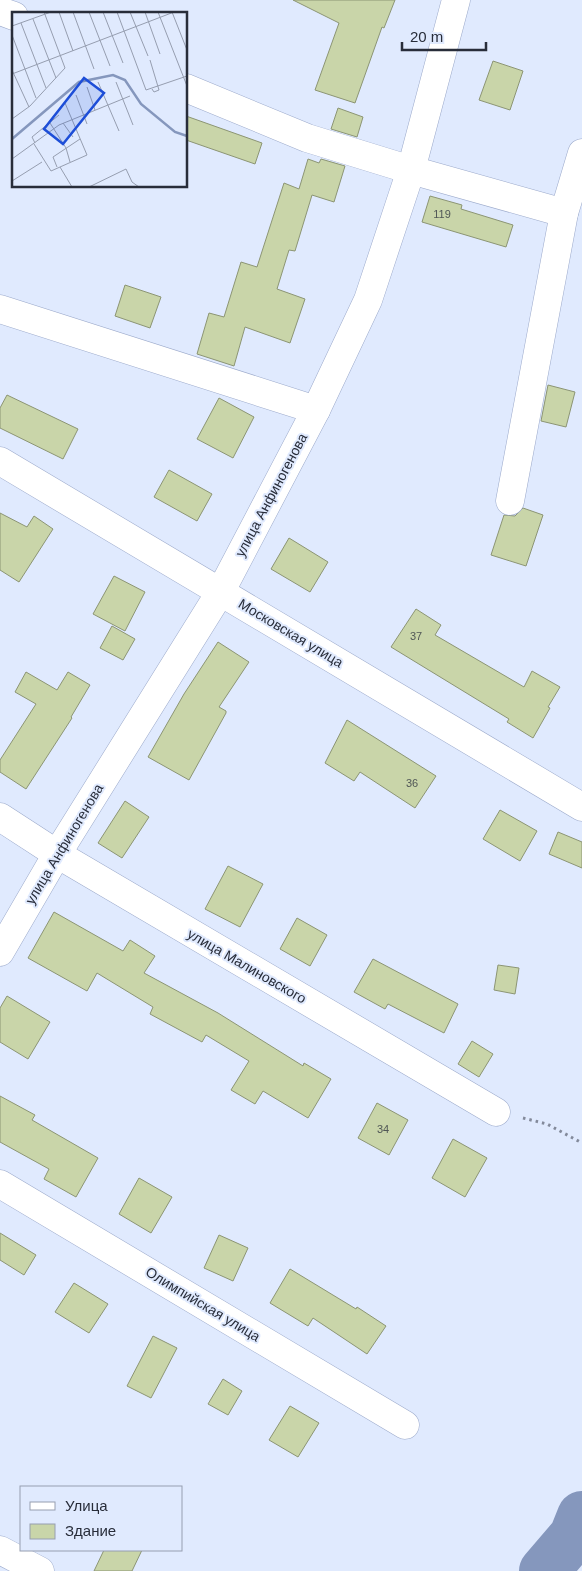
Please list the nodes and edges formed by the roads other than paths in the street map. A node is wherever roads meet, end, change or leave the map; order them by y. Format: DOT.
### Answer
graph roads {
  1 [pos="456,0"];
  2 [pos="0,11"];
  3 [pos="12,15"];
  4 [pos="188,89"];
  5 [pos="582,152"];
  6 [pos="411,170"];
  7 [pos="564,212"];
  8 [pos="0,309"];
  9 [pos="316,410"];
  10 [pos="0,461"];
  11 [pos="510,501"];
  12 [pos="221,591"];
  13 [pos="582,807"];
  14 [pos="0,817"];
  15 [pos="57,854"];
  16 [pos="0,952"];
  17 [pos="496,1112"];
  18 [pos="0,1184"];
  19 [pos="405,1425"];
  20 [pos="0,1550"];
  21 [pos="40,1571"];
  1 -- 6 [label="street, улица Анфиногенова"];
  2 -- 3 [label="street"];
  4 -- 6 [label="street"];
  5 -- 7 [label="street"];
  6 -- 7 [label="street"];
  6 -- 9 [label="street, улица Анфиногенова"];
  7 -- 11 [label="street"];
  8 -- 9 [label="street"];
  9 -- 12 [label="street, улица Анфиногенова"];
  10 -- 12 [label="street, Московская улица"];
  12 -- 13 [label="street, Московская улица"];
  12 -- 15 [label="street, улица Анфиногенова"];
  14 -- 15 [label="street, улица Малиновского"];
  15 -- 16 [label="street, улица Анфиногенова"];
  15 -- 17 [label="street, улица Малиновского"];
  18 -- 19 [label="street, Олимпийская улица"];
  20 -- 21 [label="street"];
}
